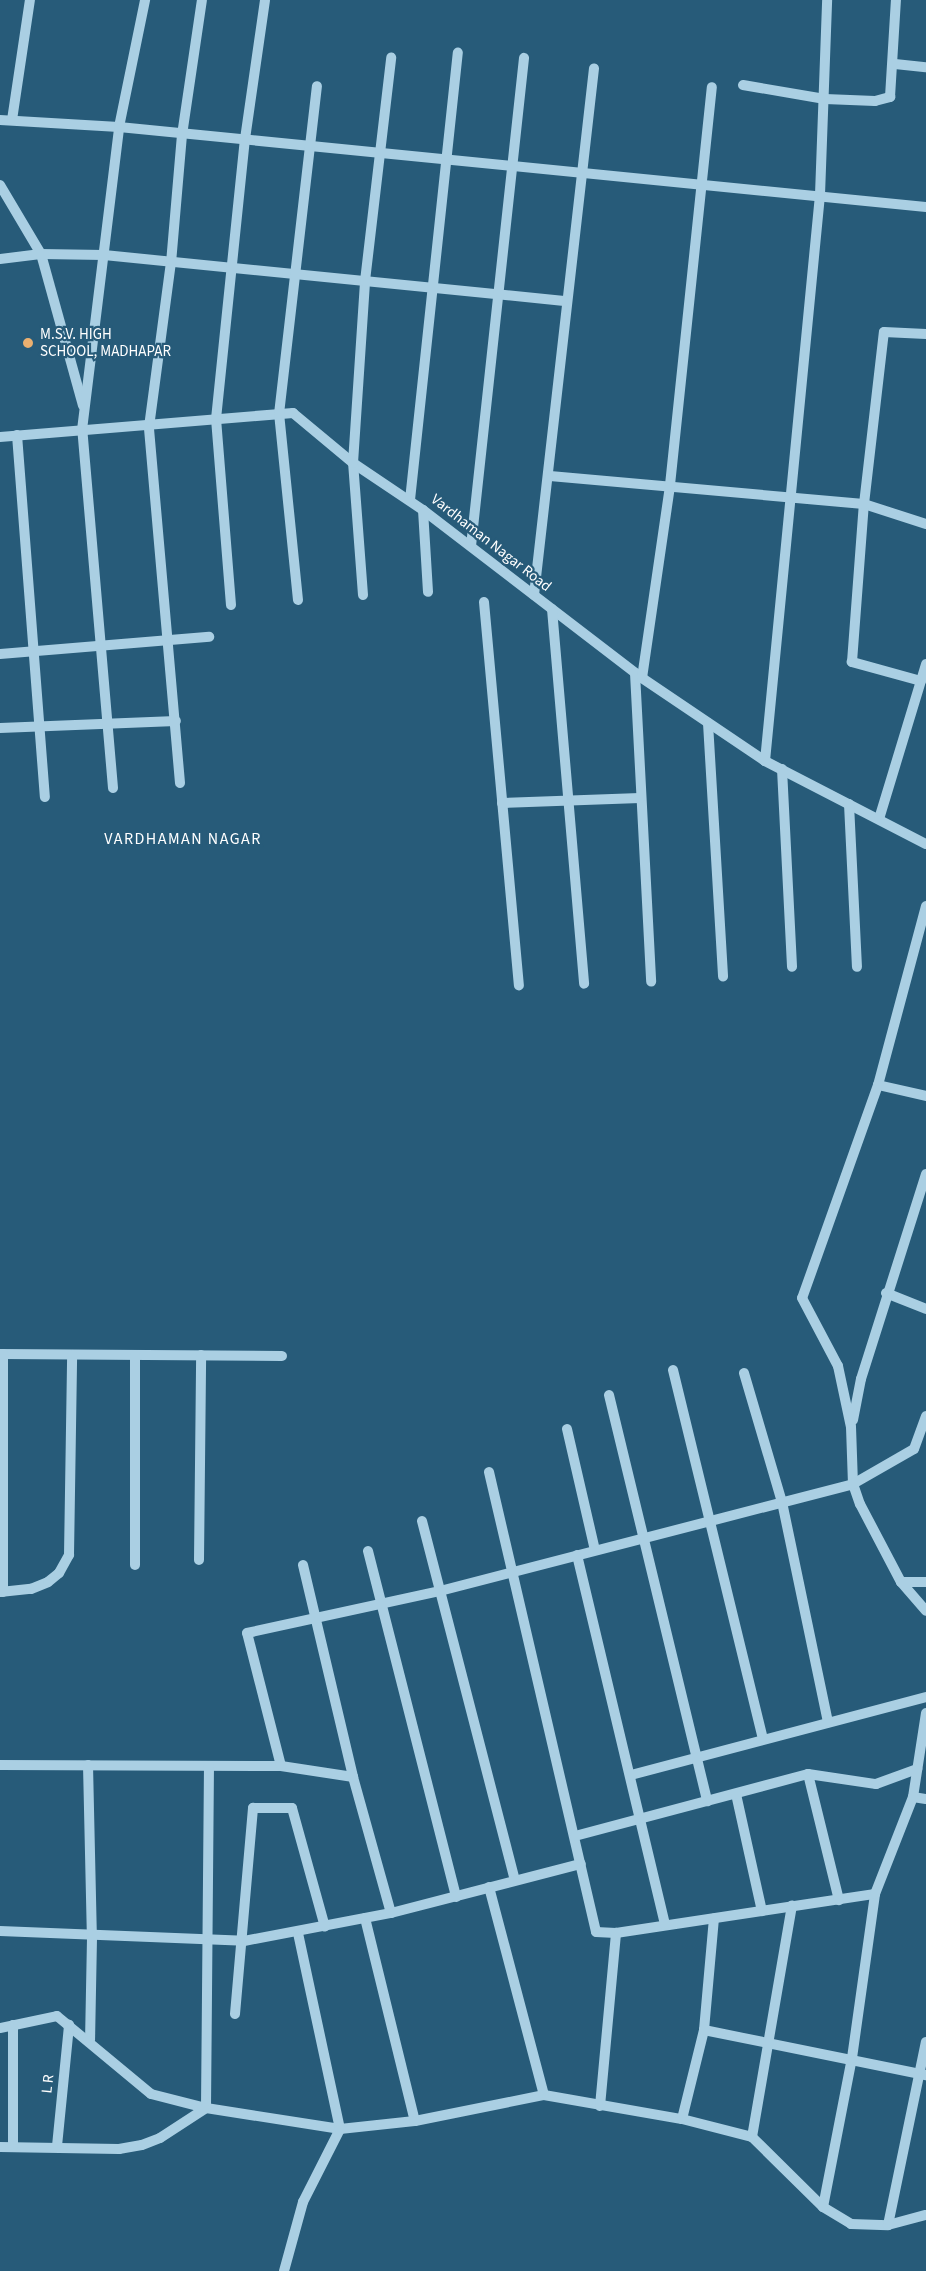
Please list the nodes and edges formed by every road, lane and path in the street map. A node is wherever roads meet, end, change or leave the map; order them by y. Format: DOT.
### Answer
graph roads {
  1 [pos="30,0"];
  2 [pos="145,0"];
  3 [pos="202,0"];
  4 [pos="265,0"];
  5 [pos="828,0"];
  6 [pos="896,0"];
  7 [pos="458,53"];
  8 [pos="391,58"];
  9 [pos="524,58"];
  10 [pos="895,64"];
  11 [pos="926,67"];
  12 [pos="594,68"];
  13 [pos="743,85"];
  14 [pos="317,86"];
  15 [pos="712,87"];
  16 [pos="825,99"];
  17 [pos="0,120"];
  18 [pos="12,120"];
  19 [pos="119,127"];
  20 [pos="182,135"];
  21 [pos="245,139"];
  22 [pos="312,146"];
  23 [pos="378,152"];
  24 [pos="446,159"];
  25 [pos="512,165"];
  26 [pos="580,172"];
  27 [pos="700,183"];
  28 [pos="0,185"];
  29 [pos="820,195"];
  30 [pos="926,207"];
  31 [pos="41,254"];
  32 [pos="104,255"];
  33 [pos="0,259"];
  34 [pos="171,263"];
  35 [pos="234,268"];
  36 [pos="298,274"];
  37 [pos="365,281"];
  38 [pos="432,287"];
  39 [pos="501,294"];
  40 [pos="567,301"];
  41 [pos="926,334"];
  42 [pos="84,411"];
  43 [pos="279,414"];
  44 [pos="216,419"];
  45 [pos="149,427"];
  46 [pos="82,430"];
  47 [pos="17,435"];
  48 [pos="0,437"];
  49 [pos="353,463"];
  50 [pos="550,476"];
  51 [pos="670,485"];
  52 [pos="791,497"];
  53 [pos="410,500"];
  54 [pos="864,504"];
  55 [pos="423,510"];
  56 [pos="926,524"];
  57 [pos="471,546"];
  58 [pos="428,592"];
  59 [pos="363,595"];
  60 [pos="534,595"];
  61 [pos="298,600"];
  62 [pos="484,602"];
  63 [pos="231,605"];
  64 [pos="552,609"];
  65 [pos="209,637"];
  66 [pos="170,641"];
  67 [pos="104,645"];
  68 [pos="36,650"];
  69 [pos="0,654"];
  70 [pos="926,664"];
  71 [pos="639,676"];
  72 [pos="921,681"];
  73 [pos="176,721"];
  74 [pos="708,723"];
  75 [pos="109,726"];
  76 [pos="0,728"];
  77 [pos="41,728"];
  78 [pos="765,761"];
  79 [pos="782,769"];
  80 [pos="180,783"];
  81 [pos="113,788"];
  82 [pos="45,797"];
  83 [pos="640,798"];
  84 [pos="568,799"];
  85 [pos="502,803"];
  86 [pos="849,804"];
  87 [pos="879,819"];
  88 [pos="926,844"];
  89 [pos="926,906"];
  90 [pos="792,967"];
  91 [pos="856,967"];
  92 [pos="723,977"];
  93 [pos="651,982"];
  94 [pos="584,984"];
  95 [pos="519,985"];
  96 [pos="878,1085"];
  97 [pos="926,1096"];
  98 [pos="926,1174"];
  99 [pos="886,1293"];
  100 [pos="926,1309"];
  101 [pos="2,1354"];
  102 [pos="72,1355"];
  103 [pos="135,1355"];
  104 [pos="201,1355"];
  105 [pos="282,1356"];
  106 [pos="674,1370"];
  107 [pos="744,1374"];
  108 [pos="609,1395"];
  109 [pos="926,1416"];
  110 [pos="851,1427"];
  111 [pos="567,1430"];
  112 [pos="489,1472"];
  113 [pos="853,1484"];
  114 [pos="782,1502"];
  115 [pos="423,1521"];
  116 [pos="710,1521"];
  117 [pos="644,1537"];
  118 [pos="595,1550"];
  119 [pos="368,1551"];
  120 [pos="577,1555"];
  121 [pos="199,1560"];
  122 [pos="135,1565"];
  123 [pos="303,1565"];
  124 [pos="514,1571"];
  125 [pos="901,1582"];
  126 [pos="926,1582"];
  127 [pos="440,1591"];
  128 [pos="2,1592"];
  129 [pos="379,1605"];
  130 [pos="926,1611"];
  131 [pos="315,1620"];
  132 [pos="926,1697"];
  133 [pos="926,1713"];
  134 [pos="828,1722"];
  135 [pos="762,1739"];
  136 [pos="697,1756"];
  137 [pos="0,1765"];
  138 [pos="88,1766"];
  139 [pos="209,1766"];
  140 [pos="281,1766"];
  141 [pos="917,1769"];
  142 [pos="808,1774"];
  143 [pos="631,1776"];
  144 [pos="353,1778"];
  145 [pos="736,1794"];
  146 [pos="913,1797"];
  147 [pos="926,1799"];
  148 [pos="707,1801"];
  149 [pos="642,1819"];
  150 [pos="574,1836"];
  151 [pos="581,1864"];
  152 [pos="516,1880"];
  153 [pos="489,1887"];
  154 [pos="875,1894"];
  155 [pos="456,1898"];
  156 [pos="839,1900"];
  157 [pos="792,1905"];
  158 [pos="762,1911"];
  159 [pos="391,1913"];
  160 [pos="365,1918"];
  161 [pos="714,1918"];
  162 [pos="665,1925"];
  163 [pos="325,1928"];
  164 [pos="0,1931"];
  165 [pos="298,1933"];
  166 [pos="616,1933"];
  167 [pos="92,1938"];
  168 [pos="244,1941"];
  169 [pos="206,1942"];
  170 [pos="235,2014"];
  171 [pos="13,2025"];
  172 [pos="69,2025"];
  173 [pos="0,2028"];
  174 [pos="704,2030"];
  175 [pos="90,2040"];
  176 [pos="771,2042"];
  177 [pos="926,2042"];
  178 [pos="852,2058"];
  179 [pos="923,2075"];
  180 [pos="544,2095"];
  181 [pos="600,2106"];
  182 [pos="206,2108"];
  183 [pos="682,2119"];
  184 [pos="415,2121"];
  185 [pos="340,2128"];
  186 [pos="752,2137"];
  187 [pos="57,2146"];
  188 [pos="0,2147"];
  189 [pos="12,2147"];
  190 [pos="823,2207"];
  191 [pos="926,2215"];
  192 [pos="888,2225"];
  193 [pos="284,2271"];
  1 -- 18 [label="street"];
  2 -- 19 [label="street"];
  3 -- 20 [label="street"];
  4 -- 21 [label="street"];
  5 -- 16 [label="street"];
  6 -- 10 [label="street"];
  7 -- 24 [label="street"];
  8 -- 23 [label="street"];
  9 -- 25 [label="street"];
  10 -- 11 [label="street"];
  10 -- 16 [label="street"];
  12 -- 26 [label="street"];
  13 -- 16 [label="street"];
  14 -- 22 [label="street"];
  15 -- 27 [label="street"];
  16 -- 29 [label="street"];
  17 -- 18 [label="street"];
  18 -- 19 [label="street"];
  19 -- 20 [label="street"];
  19 -- 32 [label="street"];
  20 -- 21 [label="street"];
  20 -- 34 [label="street"];
  21 -- 22 [label="street"];
  21 -- 35 [label="street"];
  22 -- 23 [label="street"];
  22 -- 36 [label="street"];
  23 -- 24 [label="street"];
  23 -- 37 [label="street"];
  24 -- 25 [label="street"];
  24 -- 38 [label="street"];
  25 -- 26 [label="street"];
  25 -- 39 [label="street"];
  26 -- 27 [label="street"];
  26 -- 40 [label="street"];
  27 -- 29 [label="street"];
  27 -- 51 [label="street"];
  28 -- 31 [label="street"];
  29 -- 30 [label="street"];
  29 -- 52 [label="street"];
  31 -- 32 [label="street"];
  31 -- 33 [label="street"];
  31 -- 42 [label="street"];
  32 -- 34 [label="street"];
  32 -- 42 [label="street"];
  34 -- 35 [label="street"];
  34 -- 45 [label="street"];
  35 -- 36 [label="street"];
  35 -- 44 [label="street"];
  36 -- 37 [label="street"];
  36 -- 43 [label="street"];
  37 -- 38 [label="street"];
  37 -- 49 [label="street"];
  38 -- 39 [label="street"];
  38 -- 53 [label="street"];
  39 -- 40 [label="street"];
  39 -- 57 [label="street"];
  40 -- 50 [label="street"];
  41 -- 54 [label="street"];
  42 -- 46 [label="street"];
  43 -- 44 [label="street, Vardhaman Nagar Road"];
  43 -- 49 [label="street, Vardhaman Nagar Road"];
  43 -- 61 [label="street"];
  44 -- 45 [label="street, Vardhaman Nagar Road"];
  44 -- 63 [label="street"];
  45 -- 46 [label="street, Vardhaman Nagar Road"];
  45 -- 66 [label="street"];
  46 -- 47 [label="street, Vardhaman Nagar Road"];
  46 -- 67 [label="street"];
  47 -- 48 [label="street, Vardhaman Nagar Road"];
  47 -- 68 [label="street"];
  49 -- 53 [label="street, Vardhaman Nagar Road"];
  49 -- 59 [label="street"];
  50 -- 51 [label="street"];
  50 -- 60 [label="street"];
  51 -- 52 [label="street"];
  51 -- 71 [label="street"];
  52 -- 54 [label="street"];
  52 -- 78 [label="street"];
  53 -- 55 [label="street, Vardhaman Nagar Road"];
  54 -- 56 [label="street"];
  54 -- 72 [label="street"];
  55 -- 57 [label="street, Vardhaman Nagar Road"];
  55 -- 58 [label="street"];
  57 -- 60 [label="street, Vardhaman Nagar Road"];
  60 -- 64 [label="street, Vardhaman Nagar Road"];
  62 -- 85 [label="street"];
  64 -- 71 [label="street, Vardhaman Nagar Road"];
  64 -- 84 [label="street"];
  65 -- 66 [label="street"];
  66 -- 67 [label="street"];
  66 -- 73 [label="street"];
  67 -- 68 [label="street"];
  67 -- 75 [label="street"];
  68 -- 69 [label="street"];
  68 -- 77 [label="street"];
  70 -- 72 [label="street"];
  71 -- 74 [label="street, Vardhaman Nagar Road"];
  71 -- 83 [label="street"];
  72 -- 87 [label="street"];
  73 -- 75 [label="street"];
  73 -- 80 [label="street"];
  74 -- 78 [label="street, Vardhaman Nagar Road"];
  74 -- 92 [label="street"];
  75 -- 77 [label="street"];
  75 -- 81 [label="street"];
  76 -- 77 [label="street"];
  77 -- 82 [label="street"];
  78 -- 79 [label="street, Vardhaman Nagar Road"];
  79 -- 86 [label="street, Vardhaman Nagar Road"];
  79 -- 90 [label="street"];
  83 -- 84 [label="street"];
  83 -- 93 [label="street"];
  84 -- 85 [label="street"];
  84 -- 94 [label="street"];
  85 -- 95 [label="street"];
  86 -- 87 [label="street, Vardhaman Nagar Road"];
  86 -- 91 [label="street"];
  87 -- 88 [label="street, Vardhaman Nagar Road"];
  89 -- 96 [label="street"];
  96 -- 97 [label="street"];
  96 -- 110 [label="street"];
  98 -- 99 [label="street"];
  99 -- 100 [label="street"];
  99 -- 110 [label="street"];
  101 -- 102 [label="street"];
  101 -- 128 [label="street"];
  102 -- 103 [label="street"];
  102 -- 128 [label="street"];
  103 -- 104 [label="street"];
  103 -- 122 [label="street"];
  104 -- 105 [label="street"];
  104 -- 121 [label="street"];
  106 -- 116 [label="street"];
  107 -- 114 [label="street"];
  108 -- 117 [label="street"];
  109 -- 113 [label="street"];
  110 -- 113 [label="street"];
  111 -- 118 [label="street"];
  112 -- 124 [label="street"];
  113 -- 114 [label="street"];
  113 -- 125 [label="street"];
  114 -- 116 [label="street"];
  114 -- 134 [label="street"];
  115 -- 127 [label="street"];
  116 -- 117 [label="street"];
  116 -- 135 [label="street"];
  117 -- 118 [label="street"];
  117 -- 136 [label="street"];
  118 -- 120 [label="street"];
  119 -- 129 [label="street"];
  120 -- 124 [label="street"];
  120 -- 143 [label="street"];
  123 -- 131 [label="street"];
  124 -- 127 [label="street"];
  124 -- 150 [label="street"];
  125 -- 126 [label="street"];
  125 -- 130 [label="street"];
  127 -- 129 [label="street"];
  127 -- 152 [label="street"];
  129 -- 131 [label="street"];
  129 -- 155 [label="street"];
  131 -- 140 [label="street"];
  131 -- 144 [label="street"];
  132 -- 134 [label="street"];
  133 -- 141 [label="street"];
  134 -- 135 [label="street"];
  135 -- 136 [label="street"];
  136 -- 143 [label="street"];
  136 -- 148 [label="street"];
  137 -- 138 [label="street"];
  138 -- 139 [label="street"];
  138 -- 167 [label="street"];
  139 -- 140 [label="street"];
  139 -- 169 [label="street"];
  140 -- 144 [label="street"];
  141 -- 142 [label="street"];
  141 -- 146 [label="street"];
  142 -- 145 [label="street"];
  142 -- 156 [label="street"];
  143 -- 149 [label="street"];
  144 -- 159 [label="street"];
  145 -- 148 [label="street"];
  145 -- 158 [label="street"];
  146 -- 147 [label="street"];
  146 -- 154 [label="street"];
  148 -- 149 [label="street"];
  149 -- 150 [label="street"];
  149 -- 162 [label="street"];
  150 -- 151 [label="street"];
  151 -- 152 [label="street"];
  151 -- 166 [label="street"];
  152 -- 153 [label="street"];
  153 -- 155 [label="street"];
  153 -- 180 [label="street"];
  154 -- 156 [label="street"];
  154 -- 178 [label="street"];
  155 -- 159 [label="street"];
  156 -- 157 [label="street"];
  157 -- 158 [label="street"];
  157 -- 176 [label="street"];
  158 -- 161 [label="street"];
  159 -- 160 [label="street"];
  160 -- 163 [label="street"];
  160 -- 184 [label="street"];
  161 -- 162 [label="street"];
  161 -- 174 [label="street"];
  162 -- 166 [label="street"];
  163 -- 165 [label="street"];
  163 -- 168 [label="street"];
  164 -- 167 [label="street"];
  165 -- 168 [label="street"];
  165 -- 185 [label="street"];
  166 -- 181 [label="street"];
  167 -- 169 [label="street"];
  167 -- 175 [label="street"];
  168 -- 169 [label="street"];
  168 -- 170 [label="street"];
  169 -- 182 [label="street"];
  171 -- 172 [label="street"];
  171 -- 173 [label="street"];
  171 -- 189 [label="street"];
  172 -- 175 [label="street"];
  172 -- 187 [label="street, L R"];
  174 -- 176 [label="street"];
  174 -- 183 [label="street"];
  175 -- 182 [label="street"];
  176 -- 178 [label="street"];
  176 -- 186 [label="street"];
  177 -- 179 [label="street"];
  178 -- 179 [label="street"];
  178 -- 190 [label="street"];
  179 -- 192 [label="street"];
  180 -- 181 [label="street"];
  180 -- 184 [label="street"];
  181 -- 183 [label="street"];
  182 -- 185 [label="street"];
  182 -- 187 [label="street"];
  183 -- 186 [label="street"];
  184 -- 185 [label="street"];
  185 -- 193 [label="street"];
  186 -- 190 [label="street"];
  187 -- 189 [label="street"];
  188 -- 189 [label="street"];
  190 -- 192 [label="street"];
  191 -- 192 [label="street"];
}
